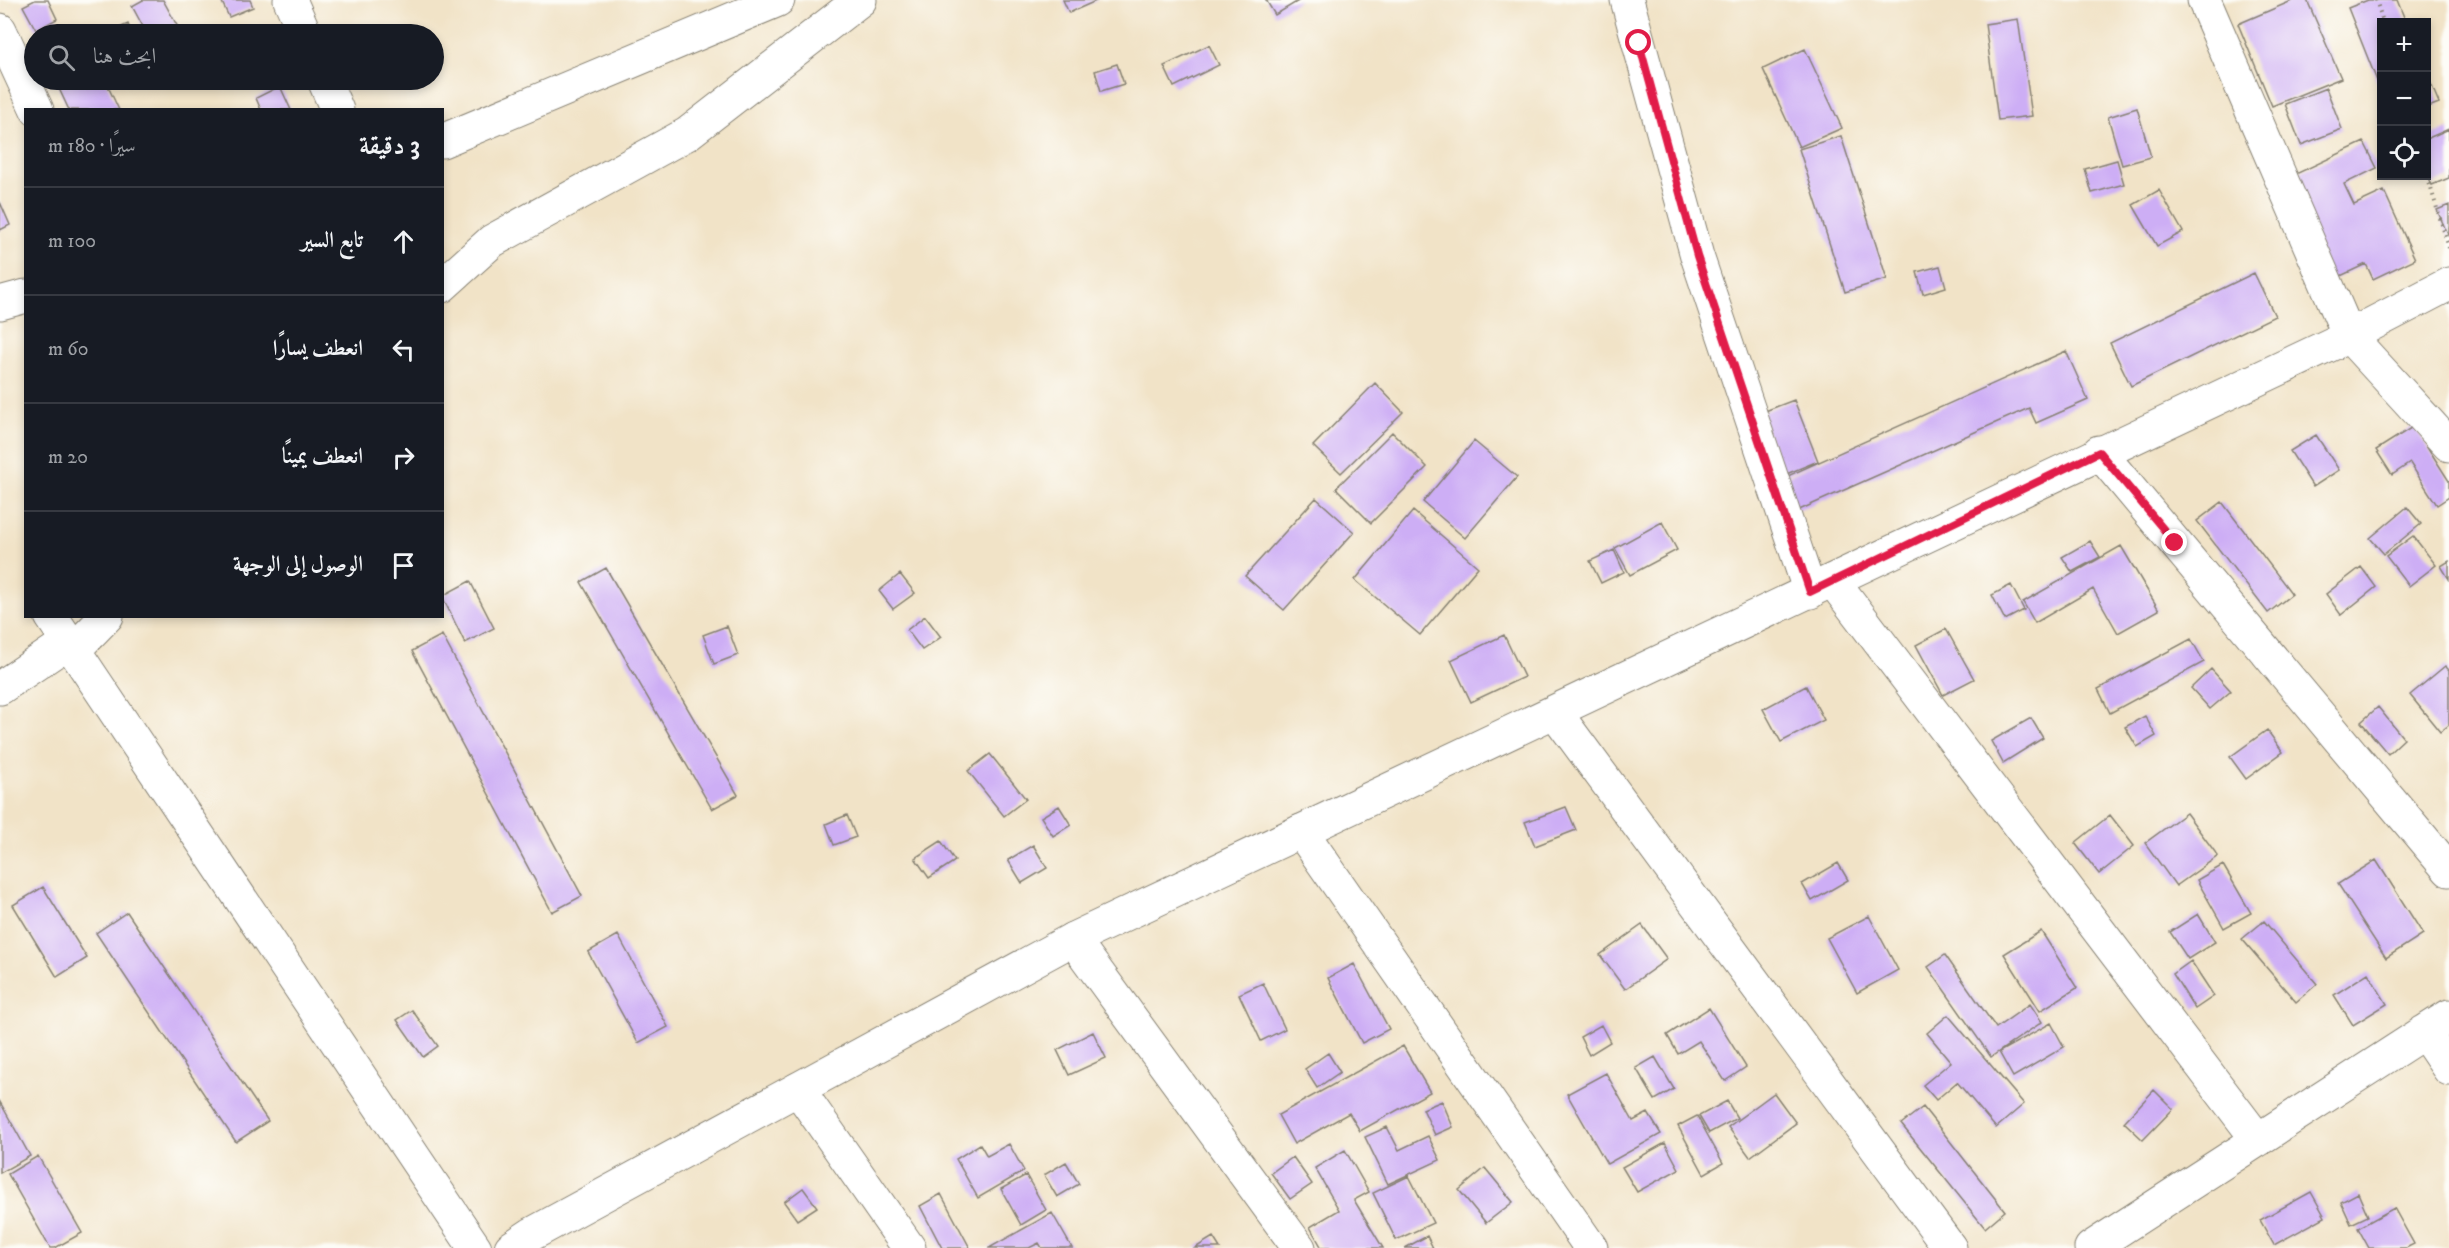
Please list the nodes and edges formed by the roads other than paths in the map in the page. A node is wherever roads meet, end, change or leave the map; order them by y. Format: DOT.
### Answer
graph roads {
  1 [pos="290,0"];
  2 [pos="778,0"];
  3 [pos="860,0"];
  4 [pos="1628,0"];
  5 [pos="2204,0"];
  6 [pos="301,24"];
  7 [pos="0,30"];
  8 [pos="24,82"];
  9 [pos="28,90"];
  10 [pos="328,90"];
  11 [pos="36,108"];
  12 [pos="336,108"];
  13 [pos="444,140"];
  14 [pos="444,284"];
  15 [pos="2449,284"];
  16 [pos="24,297"];
  17 [pos="0,303"];
  18 [pos="2349,336"];
  19 [pos="2449,446"];
  20 [pos="2099,452"];
  21 [pos="1822,586"];
  22 [pos="103,618"];
  23 [pos="64,636"];
  24 [pos="0,688"];
  25 [pos="1555,712"];
  26 [pos="1301,831"];
  27 [pos="2449,870"];
  28 [pos="1073,939"];
  29 [pos="2436,1024"];
  30 [pos="2449,1069"];
  31 [pos="798,1089"];
  32 [pos="2258,1140"];
  33 [pos="528,1243"];
  34 [pos="475,1248"];
  35 [pos="909,1248"];
  36 [pos="1299,1248"];
  37 [pos="1591,1248"];
  38 [pos="1950,1248"];
  39 [pos="2091,1248"];
  1 -- 6 [label="street"];
  2 -- 13 [label="street"];
  3 -- 14 [label="street"];
  4 -- 21 [label="street"];
  5 -- 18 [label="street"];
  7 -- 8 [label="street"];
  9 -- 11 [label="street"];
  10 -- 12 [label="street"];
  15 -- 18 [label="street"];
  16 -- 17 [label="street"];
  18 -- 19 [label="street"];
  18 -- 20 [label="street"];
  20 -- 21 [label="street"];
  20 -- 27 [label="street"];
  21 -- 25 [label="street"];
  21 -- 32 [label="street"];
  22 -- 23 [label="street"];
  23 -- 24 [label="street"];
  23 -- 34 [label="street"];
  25 -- 26 [label="street"];
  25 -- 38 [label="street"];
  26 -- 28 [label="street"];
  26 -- 37 [label="street"];
  28 -- 31 [label="street"];
  28 -- 36 [label="street"];
  29 -- 30 [label="street"];
  29 -- 32 [label="street"];
  31 -- 33 [label="street"];
  31 -- 35 [label="street"];
  32 -- 39 [label="street"];
}
